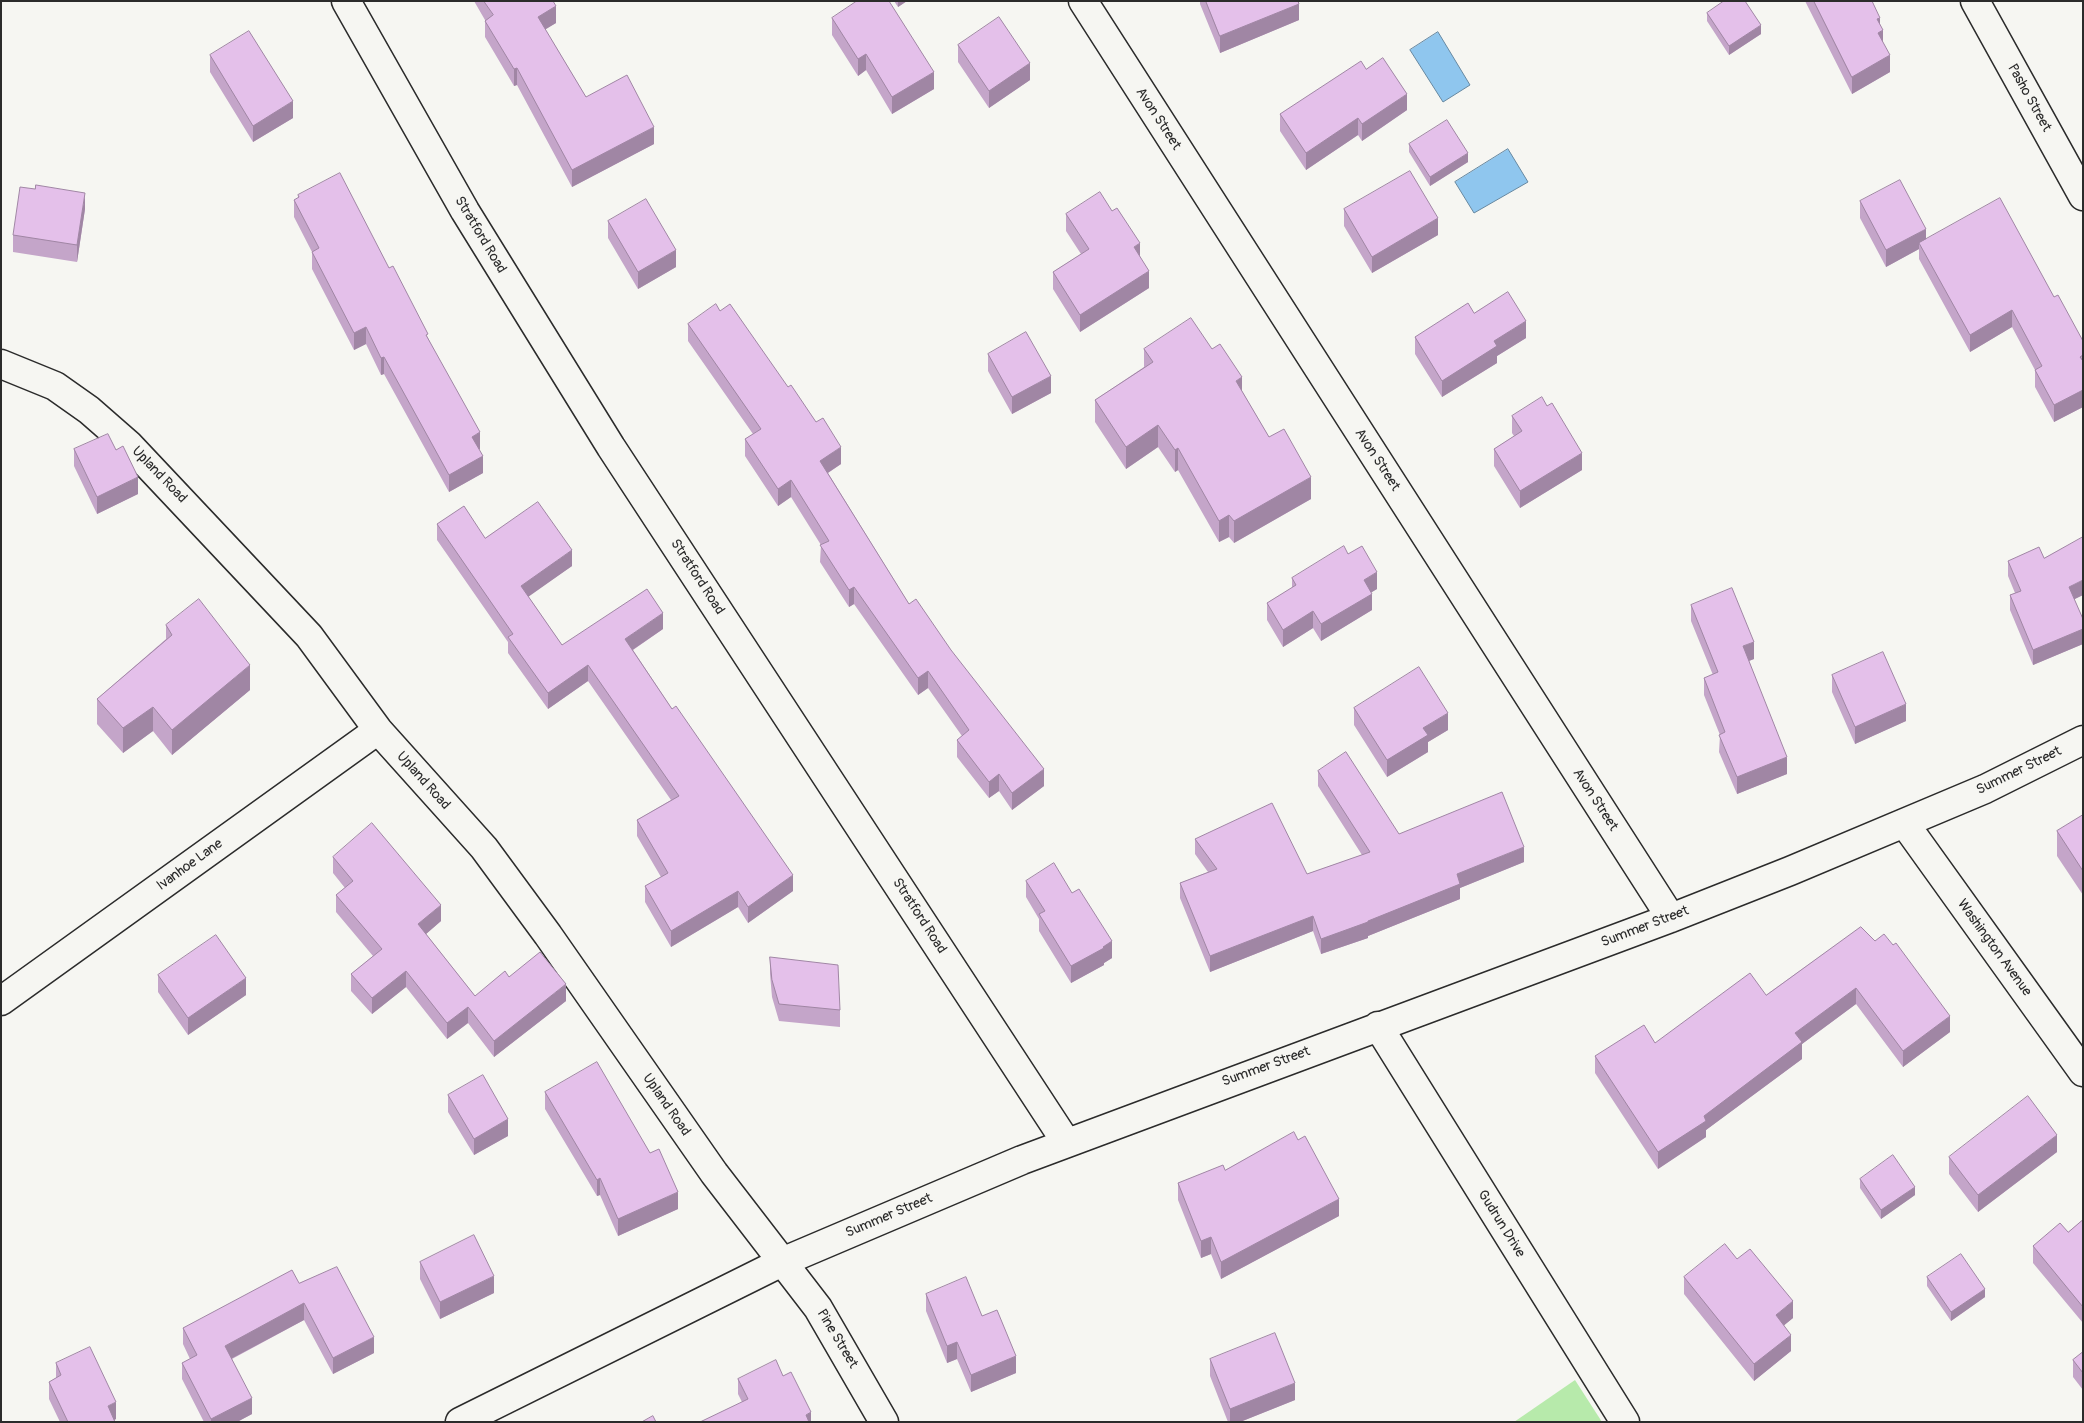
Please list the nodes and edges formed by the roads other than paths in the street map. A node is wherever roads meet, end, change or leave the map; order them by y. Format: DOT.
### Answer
graph roads {
  1 [pos="346,1"];
  2 [pos="1083,1"];
  3 [pos="1975,1"];
  4 [pos="2083,196"];
  5 [pos="1,364"];
  6 [pos="378,730"];
  7 [pos="2083,740"];
  8 [pos="1905,824"];
  9 [pos="1671,918"];
  10 [pos="1,1000"];
  11 [pos="1378,1026"];
  12 [pos="2083,1072"];
  13 [pos="1066,1142"];
  14 [pos="782,1262"];
  15 [pos="460,1422"];
  16 [pos="884,1422"];
  17 [pos="1625,1422"];
  1 -- 13 [label="street, Stratford Road"];
  2 -- 9 [label="street, Avon Street"];
  3 -- 4 [label="street, Pasho Street"];
  5 -- 6 [label="street, Upland Road"];
  6 -- 10 [label="street, Ivanhoe Lane"];
  6 -- 14 [label="street, Upland Road"];
  7 -- 8 [label="street, Summer Street"];
  8 -- 9 [label="street, Summer Street"];
  8 -- 12 [label="street, Washington Avenue"];
  9 -- 11 [label="street, Summer Street"];
  11 -- 13 [label="street, Summer Street"];
  11 -- 17 [label="street, Gudrun Drive"];
  13 -- 14 [label="street, Summer Street"];
  14 -- 15 [label="street, Summer Street"];
  14 -- 16 [label="street, Pine Street"];
}
